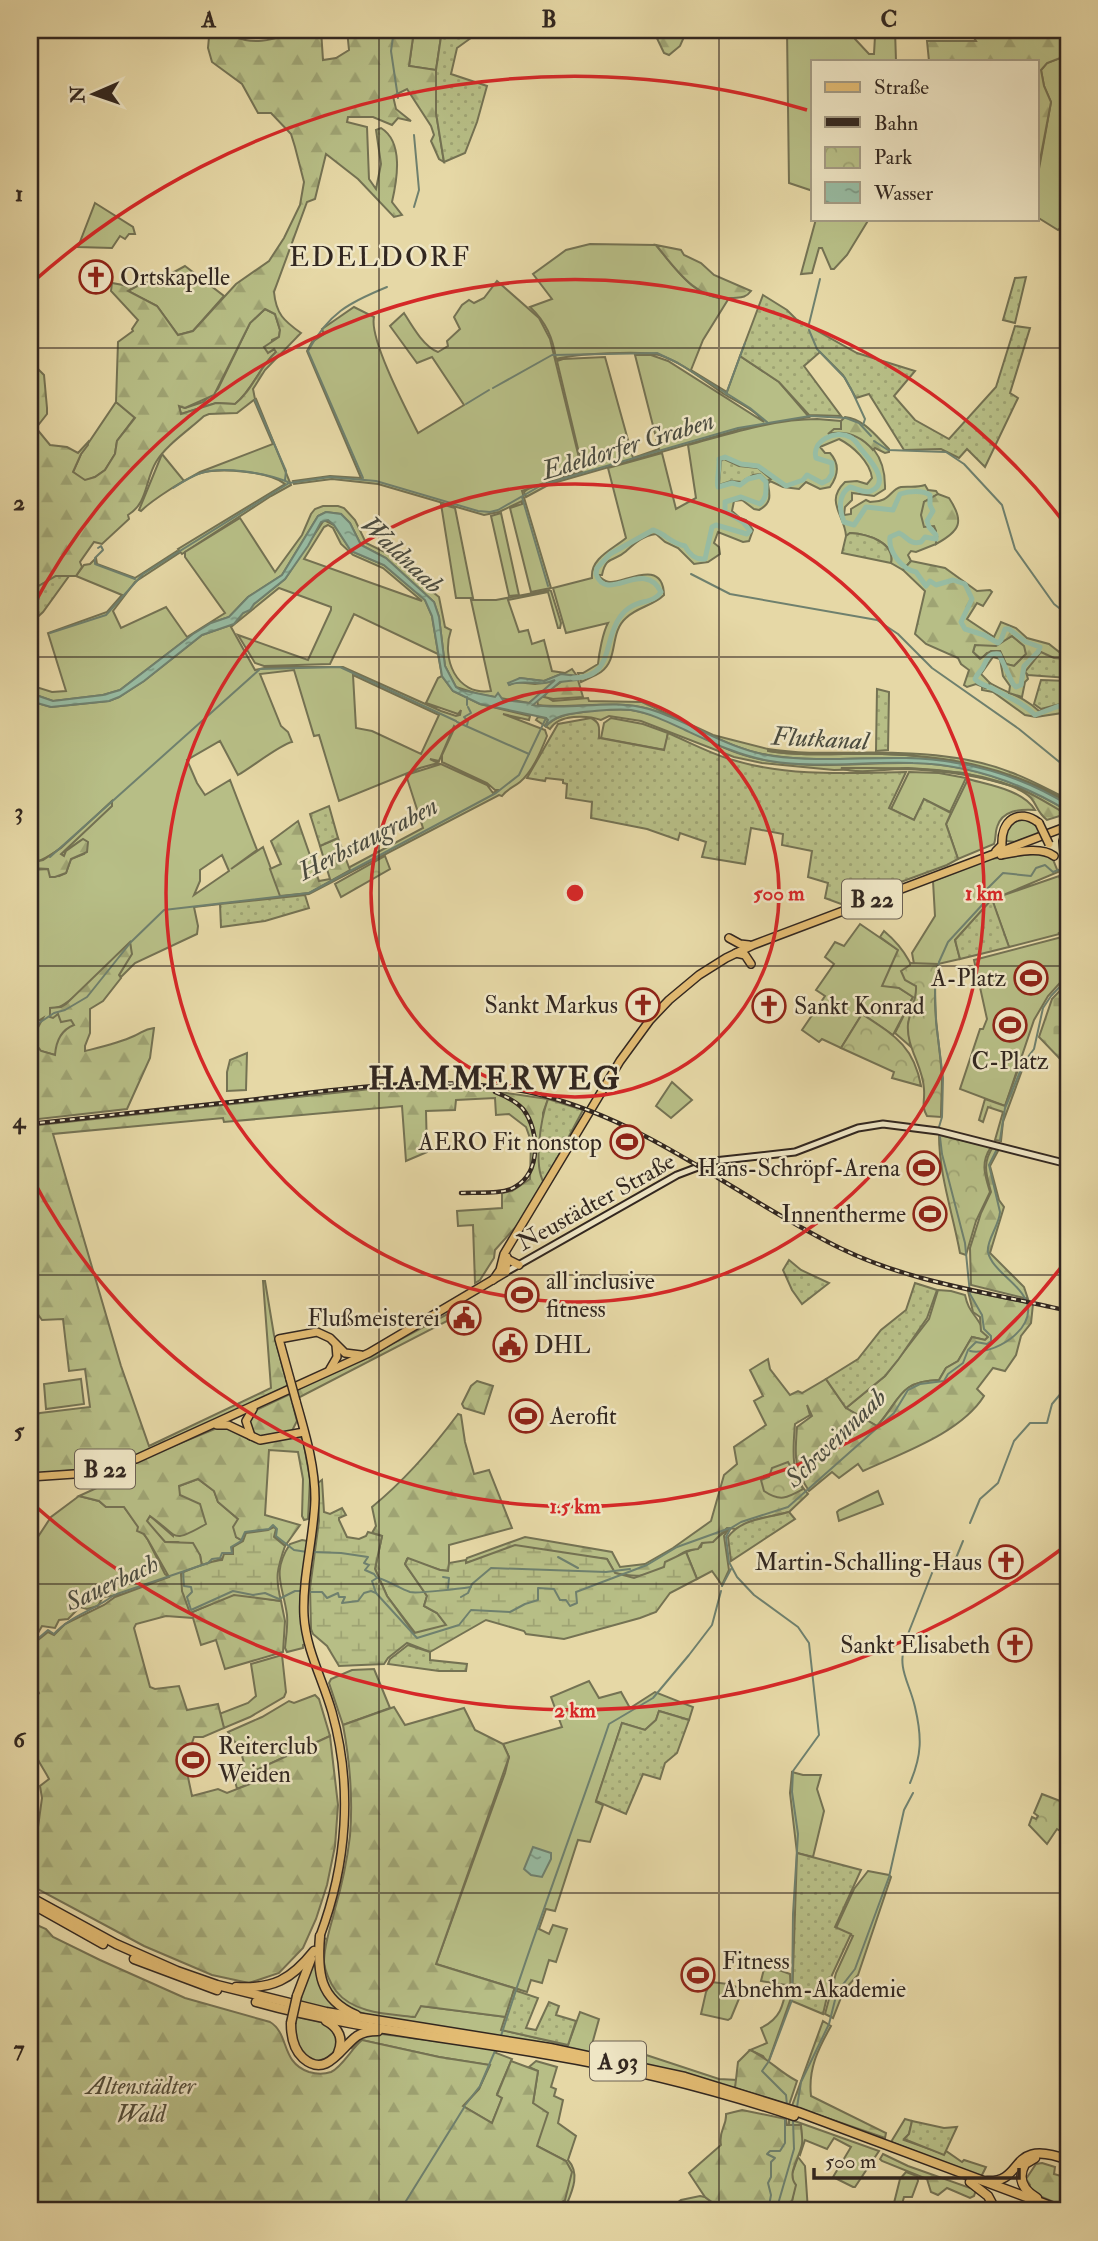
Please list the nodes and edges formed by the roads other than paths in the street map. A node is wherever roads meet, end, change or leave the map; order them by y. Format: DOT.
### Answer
graph roads {
  1 [pos="1068,826"];
  2 [pos="1002,831"];
  3 [pos="1024,843"];
  4 [pos="986,856"];
  5 [pos="1054,856"];
  6 [pos="1064,876"];
  7 [pos="1067,886"];
  8 [pos="754,945"];
  9 [pos="730,956"];
  10 [pos="1068,1164"];
  11 [pos="508,1249"];
  12 [pos="507,1259"];
  13 [pos="519,1265"];
  14 [pos="506,1272"];
  15 [pos="494,1280"];
  16 [pos="290,1337"];
  17 [pos="336,1344"];
  18 [pos="369,1353"];
  19 [pos="283,1355"];
  20 [pos="327,1373"];
  21 [pos="254,1407"];
  22 [pos="300,1417"];
  23 [pos="212,1426"];
  24 [pos="304,1432"];
  25 [pos="294,1434"];
  26 [pos="251,1436"];
  27 [pos="30,1477"];
  28 [pos="316,1667"];
  29 [pos="329,1674"];
  30 [pos="30,1897"];
  31 [pos="30,1903"];
  32 [pos="320,1936"];
  33 [pos="314,1951"];
  34 [pos="217,1985"];
  35 [pos="317,2017"];
  36 [pos="372,2021"];
  37 [pos="401,2031"];
  38 [pos="336,2057"];
  39 [pos="778,2108"];
  40 [pos="1068,2162"];
  41 [pos="972,2181"];
  42 [pos="990,2188"];
  43 [pos="1054,2210"];
  44 [pos="996,2211"];
  45 [pos="1009,2211"];
  1 -- 3 [label="main road, B 22"];
  1 -- 6 [label="main road"];
  2 -- 3 [label="main road"];
  2 -- 4 [label="main road"];
  2 -- 5 [label="main road, bridge"];
  3 -- 4 [label="main road, B 22"];
  4 -- 5 [label="main road, B 22"];
  4 -- 8 [label="main road, B 22"];
  5 -- 6 [label="main road"];
  6 -- 7 [label="main road"];
  8 -- 9 [label="main road, B 22"];
  8 -- 9 [label="main road"];
  8 -- 9 [label="main road"];
  9 -- 11 [label="main road, B 22"];
  10 -- 13 [label="main road, Neustädter Straße"];
  11 -- 12 [label="main road, B 22"];
  11 -- 15 [label="main road, B 22"];
  12 -- 13 [label="main road"];
  12 -- 14 [label="main road, B 22"];
  13 -- 14 [label="main road, Neustädter Straße"];
  14 -- 15 [label="main road, B 22"];
  15 -- 18 [label="main road, B 22"];
  16 -- 17 [label="main road"];
  16 -- 19 [label="main road"];
  16 -- 19 [label="main road"];
  17 -- 18 [label="main road"];
  17 -- 20 [label="main road"];
  18 -- 20 [label="main road, B 22"];
  19 -- 22 [label="main road, bridge"];
  20 -- 21 [label="main road, B 22"];
  21 -- 23 [label="main road, B 22"];
  21 -- 26 [label="main road"];
  22 -- 24 [label="main road"];
  22 -- 25 [label="main road"];
  23 -- 26 [label="main road"];
  23 -- 27 [label="main road, B 22"];
  24 -- 25 [label="main road"];
  24 -- 28 [label="main road"];
  25 -- 26 [label="main road"];
  28 -- 29 [label="main road"];
  28 -- 32 [label="main road"];
  30 -- 34 [label="highway, A 93"];
  31 -- 35 [label="highway, A 93"];
  32 -- 33 [label="highway"];
  32 -- 36 [label="highway"];
  33 -- 34 [label="highway"];
  33 -- 38 [label="highway, bridge"];
  34 -- 36 [label="highway, A 93"];
  35 -- 37 [label="highway, A 93"];
  35 -- 38 [label="highway"];
  36 -- 39 [label="highway, A 93"];
  37 -- 38 [label="highway"];
  37 -- 39 [label="highway, A 93"];
  39 -- 41 [label="highway, A 93"];
  40 -- 42 [label="highway"];
  40 -- 43 [label="highway"];
  41 -- 42 [label="highway"];
  41 -- 42 [label="highway"];
  42 -- 43 [label="highway"];
  42 -- 44 [label="highway"];
  43 -- 45 [label="highway"];
}
